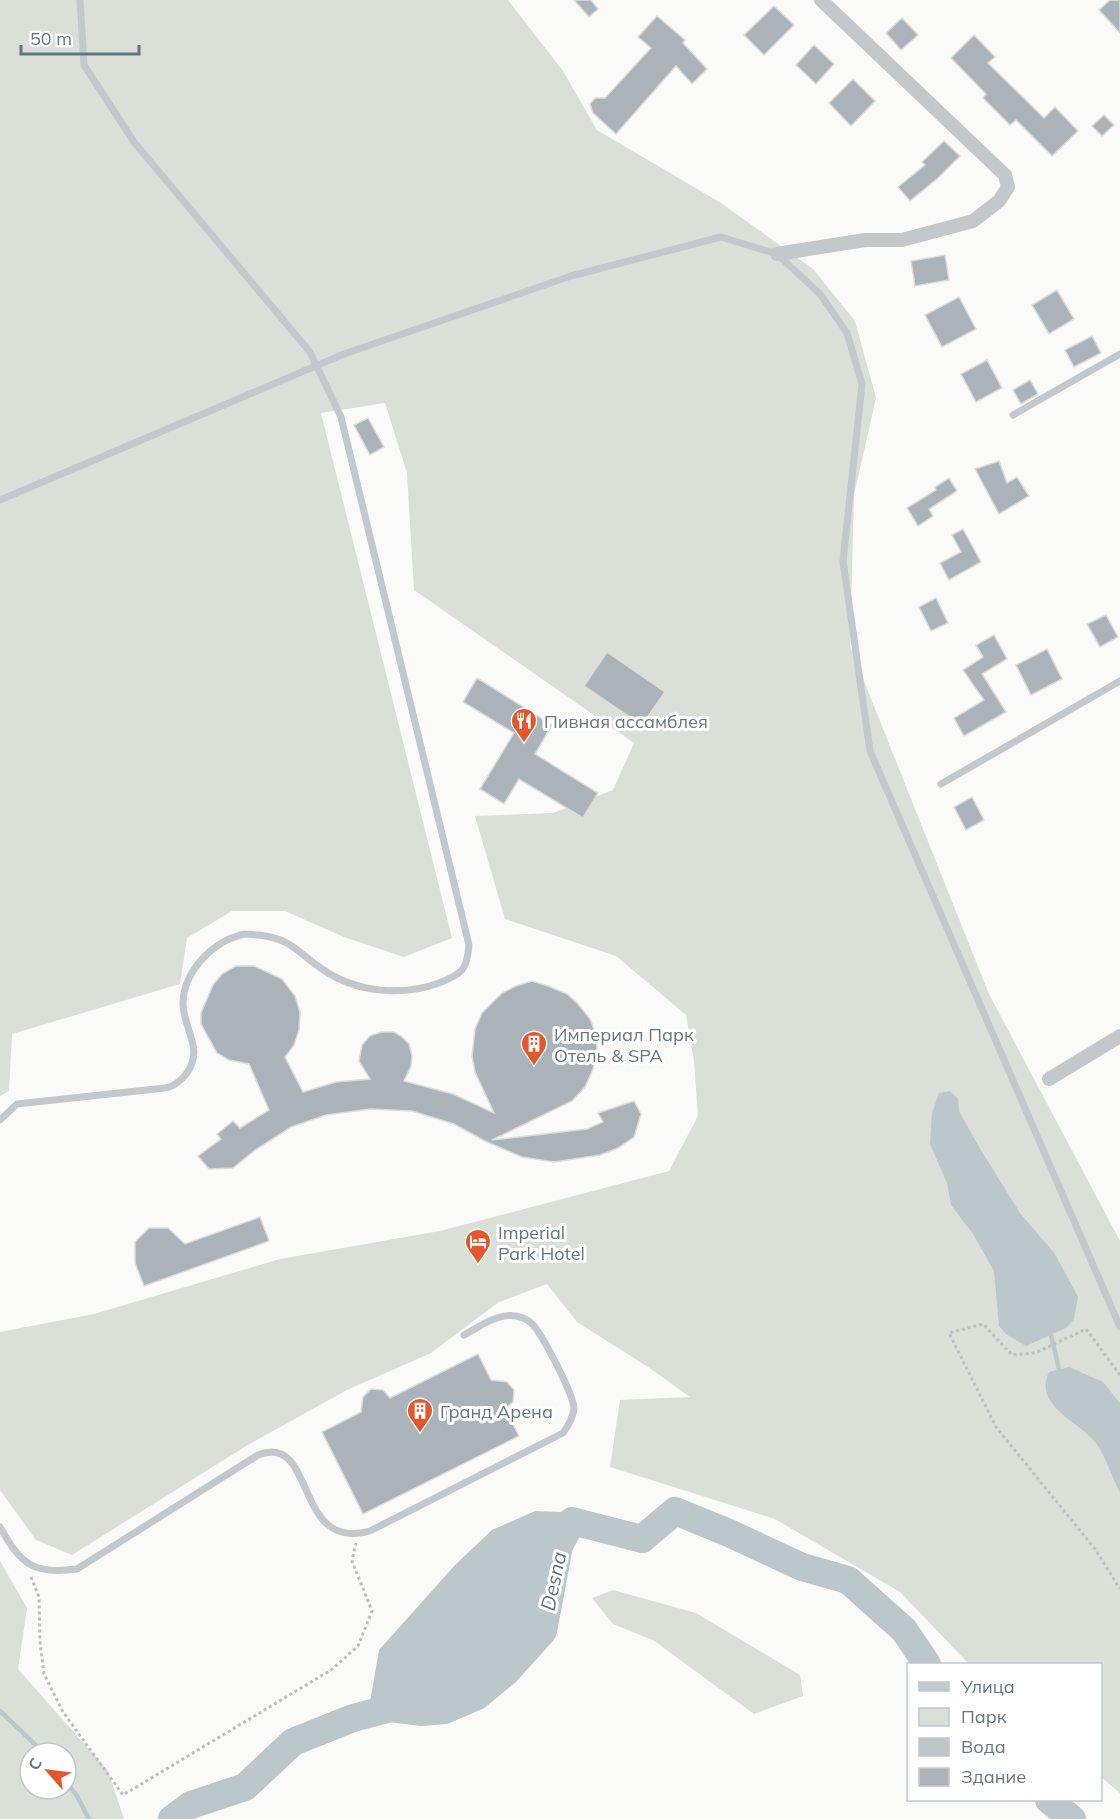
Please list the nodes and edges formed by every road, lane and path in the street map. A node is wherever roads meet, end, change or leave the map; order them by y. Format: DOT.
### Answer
graph roads {
  1 [pos="80,0"];
  2 [pos="820,0"];
  3 [pos="777,254"];
  4 [pos="1120,354"];
  5 [pos="317,366"];
  6 [pos="1013,415"];
  7 [pos="0,500"];
  8 [pos="1120,681"];
  9 [pos="941,784"];
  10 [pos="1120,1036"];
  11 [pos="1048,1079"];
  12 [pos="0,1120"];
  13 [pos="1120,1327"];
  14 [pos="464,1335"];
  15 [pos="1120,1375"];
  16 [pos="0,1527"];
  17 [pos="357,1535"];
  18 [pos="24,1560"];
  19 [pos="1120,1589"];
  1 -- 5 [label="lane"];
  2 -- 3 [label="street"];
  3 -- 5 [label="lane"];
  3 -- 13 [label="lane"];
  4 -- 6 [label="lane"];
  5 -- 7 [label="lane"];
  5 -- 12 [label="lane"];
  8 -- 9 [label="lane"];
  10 -- 11 [label="street"];
  14 -- 17 [label="lane"];
  15 -- 19 [label="path"];
  16 -- 18 [label="lane"];
  17 -- 18 [label="lane"];
  17 -- 18 [label="path"];
}
